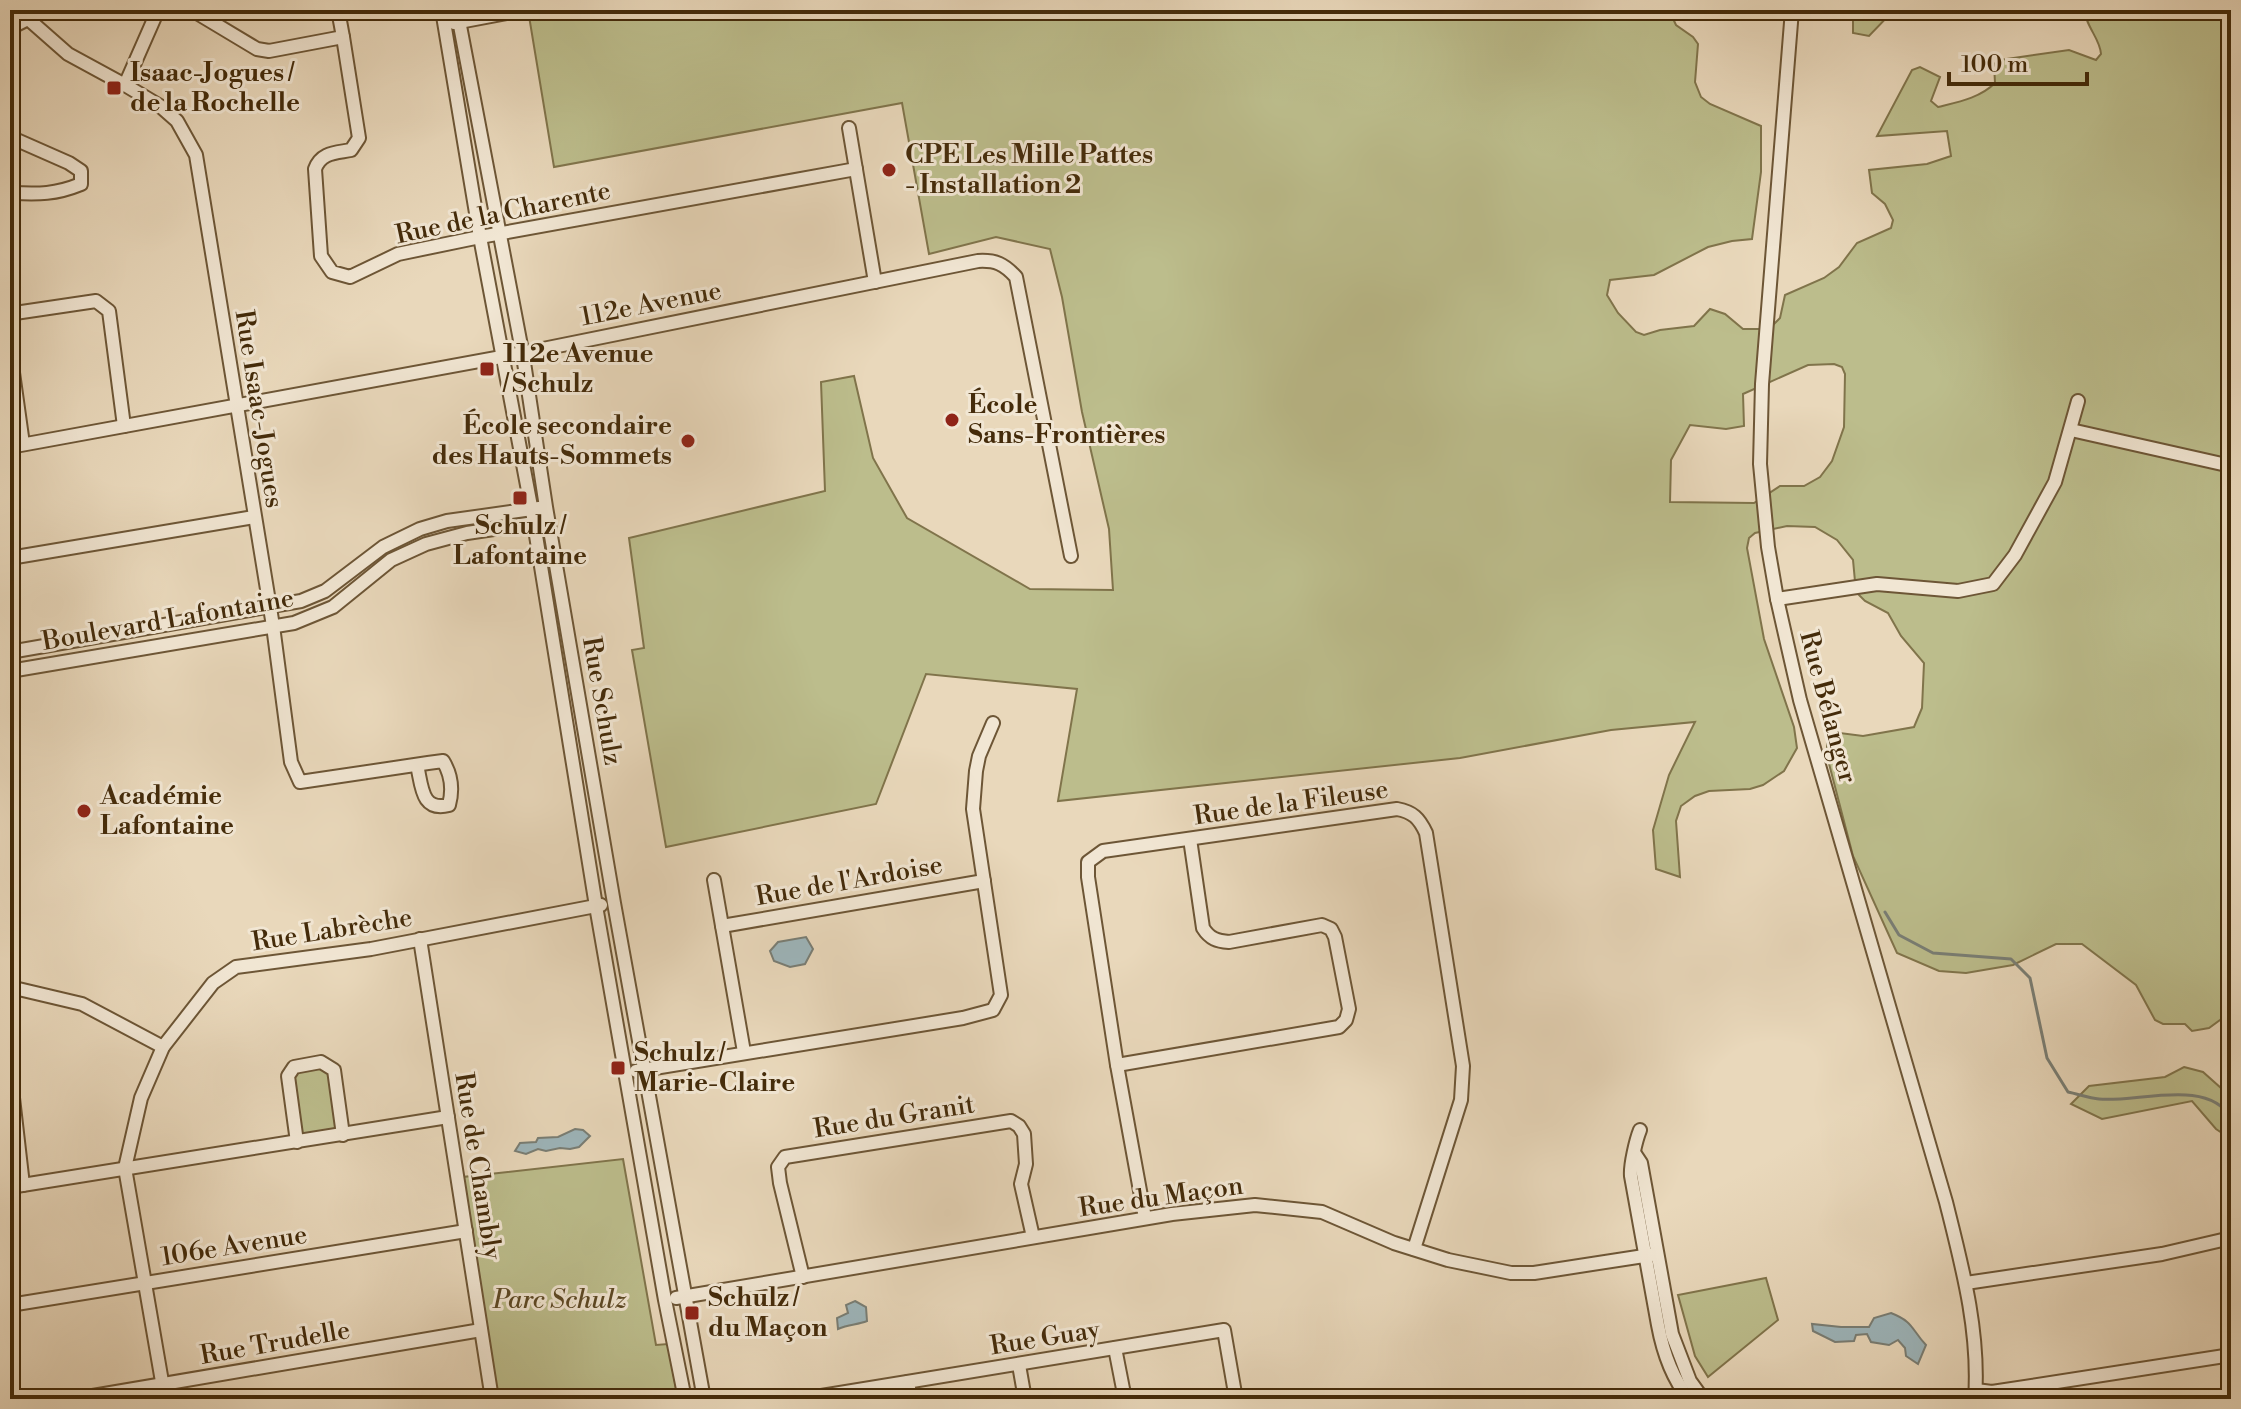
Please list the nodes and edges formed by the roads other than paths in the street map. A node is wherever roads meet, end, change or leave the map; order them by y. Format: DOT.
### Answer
graph roads {
  1 [pos="158,10"];
  2 [pos="192,10"];
  3 [pos="338,10"];
  4 [pos="442,10"];
  5 [pos="1792,10"];
  6 [pos="517,11"];
  7 [pos="23,14"];
  8 [pos="458,16"];
  9 [pos="445,25"];
  10 [pos="10,28"];
  11 [pos="343,37"];
  12 [pos="125,85"];
  13 [pos="849,128"];
  14 [pos="10,137"];
  15 [pos="856,169"];
  16 [pos="10,193"];
  17 [pos="500,234"];
  18 [pos="480,237"];
  19 [pos="875,282"];
  20 [pos="10,322"];
  21 [pos="10,351"];
  22 [pos="523,353"];
  23 [pos="504,356"];
  24 [pos="2078,401"];
  25 [pos="237,405"];
  26 [pos="124,426"];
  27 [pos="535,428"];
  28 [pos="517,430"];
  29 [pos="2071,430"];
  30 [pos="17,446"];
  31 [pos="2231,466"];
  32 [pos="546,507"];
  33 [pos="532,510"];
  34 [pos="254,517"];
  35 [pos="549,521"];
  36 [pos="534,524"];
  37 [pos="1071,556"];
  38 [pos="10,558"];
  39 [pos="1777,599"];
  40 [pos="270,607"];
  41 [pos="273,626"];
  42 [pos="10,652"];
  43 [pos="10,671"];
  44 [pos="993,723"];
  45 [pos="417,765"];
  46 [pos="1190,839"];
  47 [pos="714,880"];
  48 [pos="984,881"];
  49 [pos="614,903"];
  50 [pos="596,906"];
  51 [pos="722,926"];
  52 [pos="420,939"];
  53 [pos="10,987"];
  54 [pos="163,1047"];
  55 [pos="744,1052"];
  56 [pos="1117,1065"];
  57 [pos="643,1070"];
  58 [pos="625,1073"];
  59 [pos="10,1096"];
  60 [pos="448,1117"];
  61 [pos="1640,1130"];
  62 [pos="343,1135"];
  63 [pos="297,1142"];
  64 [pos="125,1168"];
  65 [pos="16,1186"];
  66 [pos="666,1197"];
  67 [pos="647,1200"];
  68 [pos="1145,1218"];
  69 [pos="466,1231"];
  70 [pos="1033,1237"];
  71 [pos="2231,1238"];
  72 [pos="1414,1249"];
  73 [pos="1651,1255"];
  74 [pos="803,1277"];
  75 [pos="145,1283"];
  76 [pos="1966,1283"];
  77 [pos="684,1296"];
  78 [pos="665,1300"];
  79 [pos="10,1305"];
  80 [pos="481,1330"];
  81 [pos="1115,1348"];
  82 [pos="2231,1355"];
  83 [pos="1019,1365"];
  84 [pos="908,1382"];
  85 [pos="162,1384"];
  86 [pos="1975,1395"];
  87 [pos="75,1399"];
  88 [pos="165,1399"];
  89 [pos="492,1399"];
  90 [pos="685,1399"];
  91 [pos="704,1399"];
  92 [pos="804,1399"];
  93 [pos="911,1399"];
  94 [pos="1025,1399"];
  95 [pos="1125,1399"];
  96 [pos="1236,1399"];
  97 [pos="1689,1399"];
  98 [pos="1703,1399"];
  1 -- 12 [label="street"];
  2 -- 11 [label="street"];
  3 -- 11 [label="street"];
  4 -- 9 [label="street, Rue Schulz"];
  5 -- 39 [label="street, Rue Bélanger"];
  6 -- 8 [label="street"];
  7 -- 10 [label="street"];
  7 -- 12 [label="street, Rue Isaac-Jogues"];
  8 -- 9 [label="street"];
  8 -- 17 [label="street, Rue Schulz"];
  9 -- 18 [label="street, Rue Schulz"];
  11 -- 18 [label="street, Rue de la Charente"];
  12 -- 25 [label="street, Rue Isaac-Jogues"];
  13 -- 15 [label="street"];
  14 -- 16 [label="street"];
  15 -- 17 [label="street, Rue de la Charente"];
  15 -- 19 [label="street"];
  17 -- 18 [label="street, Rue de la Charente"];
  17 -- 22 [label="street, Rue Schulz"];
  18 -- 23 [label="street, Rue Schulz"];
  19 -- 22 [label="street, 112e Avenue"];
  19 -- 37 [label="street, 112e Avenue"];
  20 -- 26 [label="street"];
  21 -- 30 [label="street"];
  22 -- 23 [label="street, 112e Avenue"];
  22 -- 27 [label="street, Rue Schulz"];
  23 -- 25 [label="street, 112e Avenue"];
  23 -- 28 [label="street, Rue Schulz"];
  24 -- 29 [label="street"];
  25 -- 26 [label="street, 112e Avenue"];
  25 -- 34 [label="street, Rue Isaac-Jogues"];
  26 -- 30 [label="street, 112e Avenue"];
  27 -- 28 [label="street"];
  27 -- 32 [label="street, Rue Schulz"];
  28 -- 33 [label="street, Rue Schulz"];
  29 -- 31 [label="street"];
  29 -- 39 [label="street"];
  32 -- 33 [label="street, Boulevard Lafontaine"];
  32 -- 35 [label="street, Rue Schulz"];
  33 -- 36 [label="street, Rue Schulz"];
  33 -- 40 [label="street, Boulevard Lafontaine"];
  34 -- 38 [label="street"];
  34 -- 40 [label="street, Rue Isaac-Jogues"];
  35 -- 36 [label="street, Boulevard Lafontaine"];
  35 -- 49 [label="street, Rue Schulz"];
  36 -- 41 [label="street, Boulevard Lafontaine"];
  36 -- 50 [label="street, Rue Schulz"];
  39 -- 76 [label="street, Rue Bélanger"];
  40 -- 41 [label="street, Rue Isaac-Jogues"];
  40 -- 42 [label="street, Boulevard Lafontaine"];
  41 -- 43 [label="street, Boulevard Lafontaine"];
  41 -- 45 [label="street, Rue Isaac-Jogues"];
  44 -- 48 [label="street"];
  46 -- 56 [label="street, Rue de la Fileuse"];
  46 -- 56 [label="street"];
  46 -- 72 [label="street, Rue de la Fileuse"];
  47 -- 51 [label="street"];
  48 -- 51 [label="street, Rue de l'Ardoise"];
  48 -- 55 [label="street"];
  49 -- 50 [label="street, Rue Labrèche"];
  49 -- 57 [label="street, Rue Schulz"];
  50 -- 52 [label="street, Rue Labrèche"];
  50 -- 58 [label="street, Rue Schulz"];
  51 -- 55 [label="street"];
  52 -- 54 [label="street, Rue Labrèche"];
  52 -- 60 [label="street, Rue de Chambly"];
  53 -- 54 [label="street"];
  54 -- 64 [label="street, Rue Labrèche"];
  55 -- 57 [label="street"];
  56 -- 68 [label="street, Rue de la Fileuse"];
  57 -- 58 [label="street"];
  57 -- 66 [label="street, Rue Schulz"];
  58 -- 67 [label="street, Rue Schulz"];
  59 -- 65 [label="street"];
  60 -- 62 [label="street"];
  60 -- 69 [label="street, Rue de Chambly"];
  61 -- 73 [label="street"];
  62 -- 63 [label="street"];
  62 -- 63 [label="street"];
  63 -- 64 [label="street"];
  64 -- 65 [label="street"];
  64 -- 75 [label="street, Rue Labrèche"];
  66 -- 67 [label="street"];
  66 -- 77 [label="street, Rue Schulz"];
  67 -- 78 [label="street, Rue Schulz"];
  68 -- 70 [label="street, Rue du Maçon"];
  68 -- 72 [label="street, Rue du Maçon"];
  69 -- 75 [label="street, 106e Avenue"];
  69 -- 80 [label="street, Rue de Chambly"];
  70 -- 74 [label="street, Rue du Maçon"];
  70 -- 74 [label="street, Rue du Granit"];
  71 -- 76 [label="street"];
  72 -- 73 [label="street, Rue du Maçon"];
  73 -- 97 [label="street"];
  73 -- 98 [label="street"];
  74 -- 77 [label="street, Rue du Maçon"];
  75 -- 79 [label="street, 106e Avenue"];
  75 -- 85 [label="street, Rue Labrèche"];
  76 -- 86 [label="street, Rue Bélanger"];
  77 -- 78 [label="street, Rue du Maçon"];
  77 -- 91 [label="street, Rue Schulz"];
  78 -- 90 [label="street, Rue Schulz"];
  80 -- 85 [label="street, Rue Trudelle"];
  80 -- 89 [label="street, Rue de Chambly"];
  81 -- 83 [label="street, Rue Guay"];
  81 -- 95 [label="street"];
  81 -- 96 [label="street, Rue Guay"];
  82 -- 86 [label="street"];
  83 -- 84 [label="street, Rue Guay"];
  83 -- 94 [label="street"];
  84 -- 92 [label="street, Rue Guay"];
  84 -- 93 [label="street"];
  85 -- 87 [label="street, Rue Trudelle"];
  85 -- 88 [label="street, Rue Labrèche"];
}
